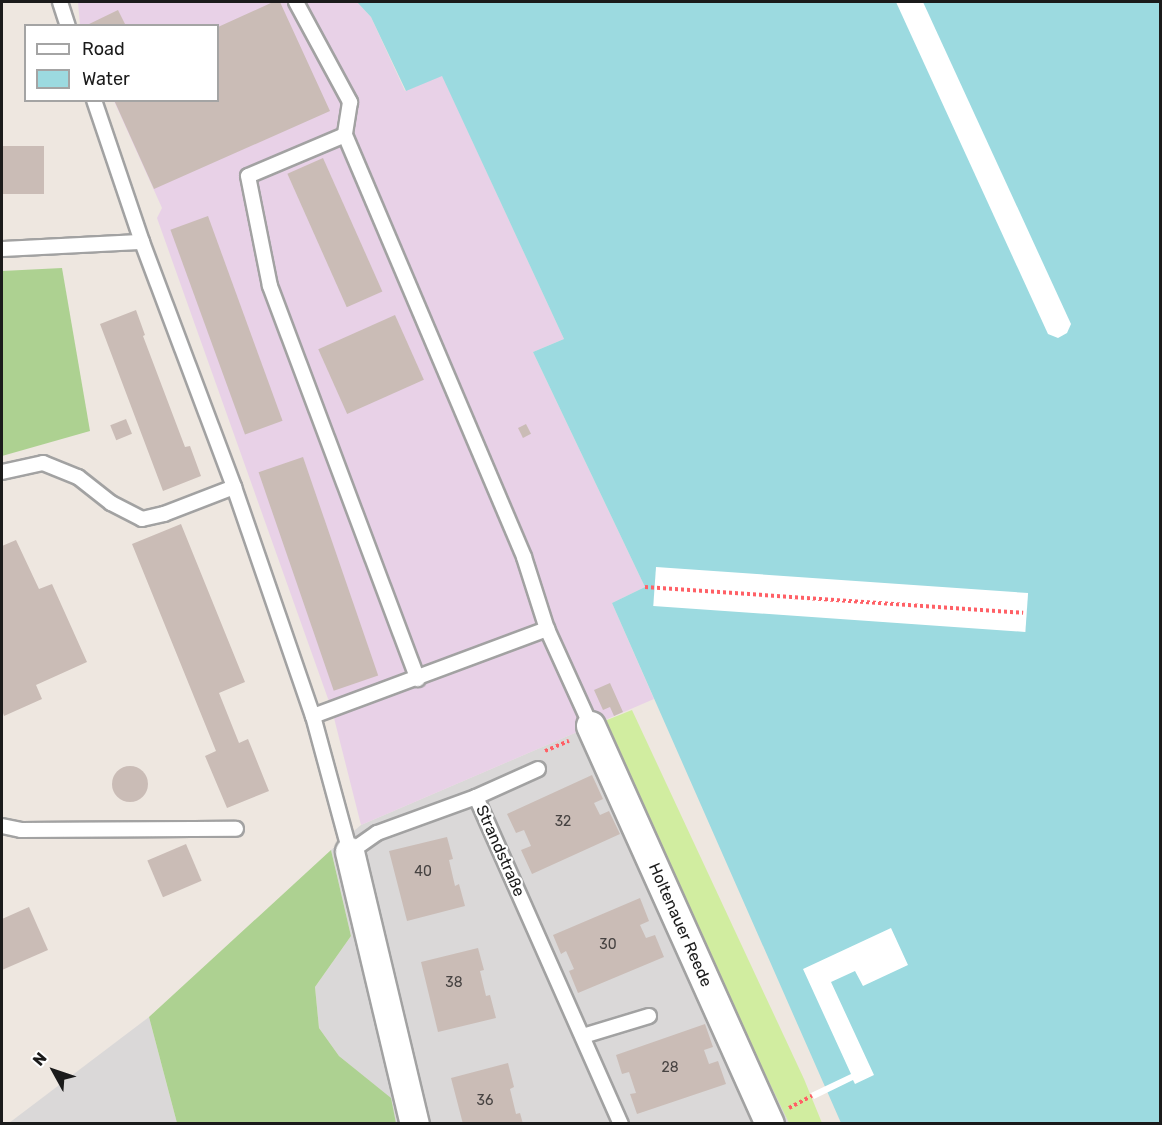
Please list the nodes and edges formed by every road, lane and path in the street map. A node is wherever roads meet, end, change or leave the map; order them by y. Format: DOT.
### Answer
graph roads {
  1 [pos="60,2"];
  2 [pos="296,2"];
  3 [pos="67,24"];
  4 [pos="95,102"];
  5 [pos="345,135"];
  6 [pos="142,242"];
  7 [pos="2,249"];
  8 [pos="2,472"];
  9 [pos="234,487"];
  10 [pos="645,587"];
  11 [pos="1023,614"];
  12 [pos="547,629"];
  13 [pos="418,678"];
  14 [pos="313,716"];
  15 [pos="591,726"];
  16 [pos="537,769"];
  17 [pos="476,797"];
  18 [pos="2,826"];
  19 [pos="236,829"];
  20 [pos="350,852"];
  21 [pos="649,1016"];
  22 [pos="584,1036"];
  23 [pos="415,1124"];
  24 [pos="621,1124"];
  25 [pos="770,1124"];
  1 -- 3 [label="lane"];
  2 -- 5 [label="lane"];
  4 -- 6 [label="lane"];
  5 -- 12 [label="lane"];
  5 -- 13 [label="lane"];
  6 -- 7 [label="lane"];
  6 -- 9 [label="lane"];
  8 -- 9 [label="lane"];
  9 -- 14 [label="lane"];
  10 -- 11 [label="path"];
  12 -- 13 [label="lane"];
  12 -- 15 [label="lane"];
  13 -- 14 [label="lane"];
  14 -- 20 [label="lane"];
  15 -- 25 [label="street, Holtenauer Reede"];
  16 -- 17 [label="lane"];
  17 -- 20 [label="lane, Strandstraße"];
  17 -- 22 [label="lane, Strandstraße"];
  18 -- 19 [label="lane"];
  20 -- 23 [label="street"];
  21 -- 22 [label="lane"];
  22 -- 24 [label="lane, Strandstraße"];
}
